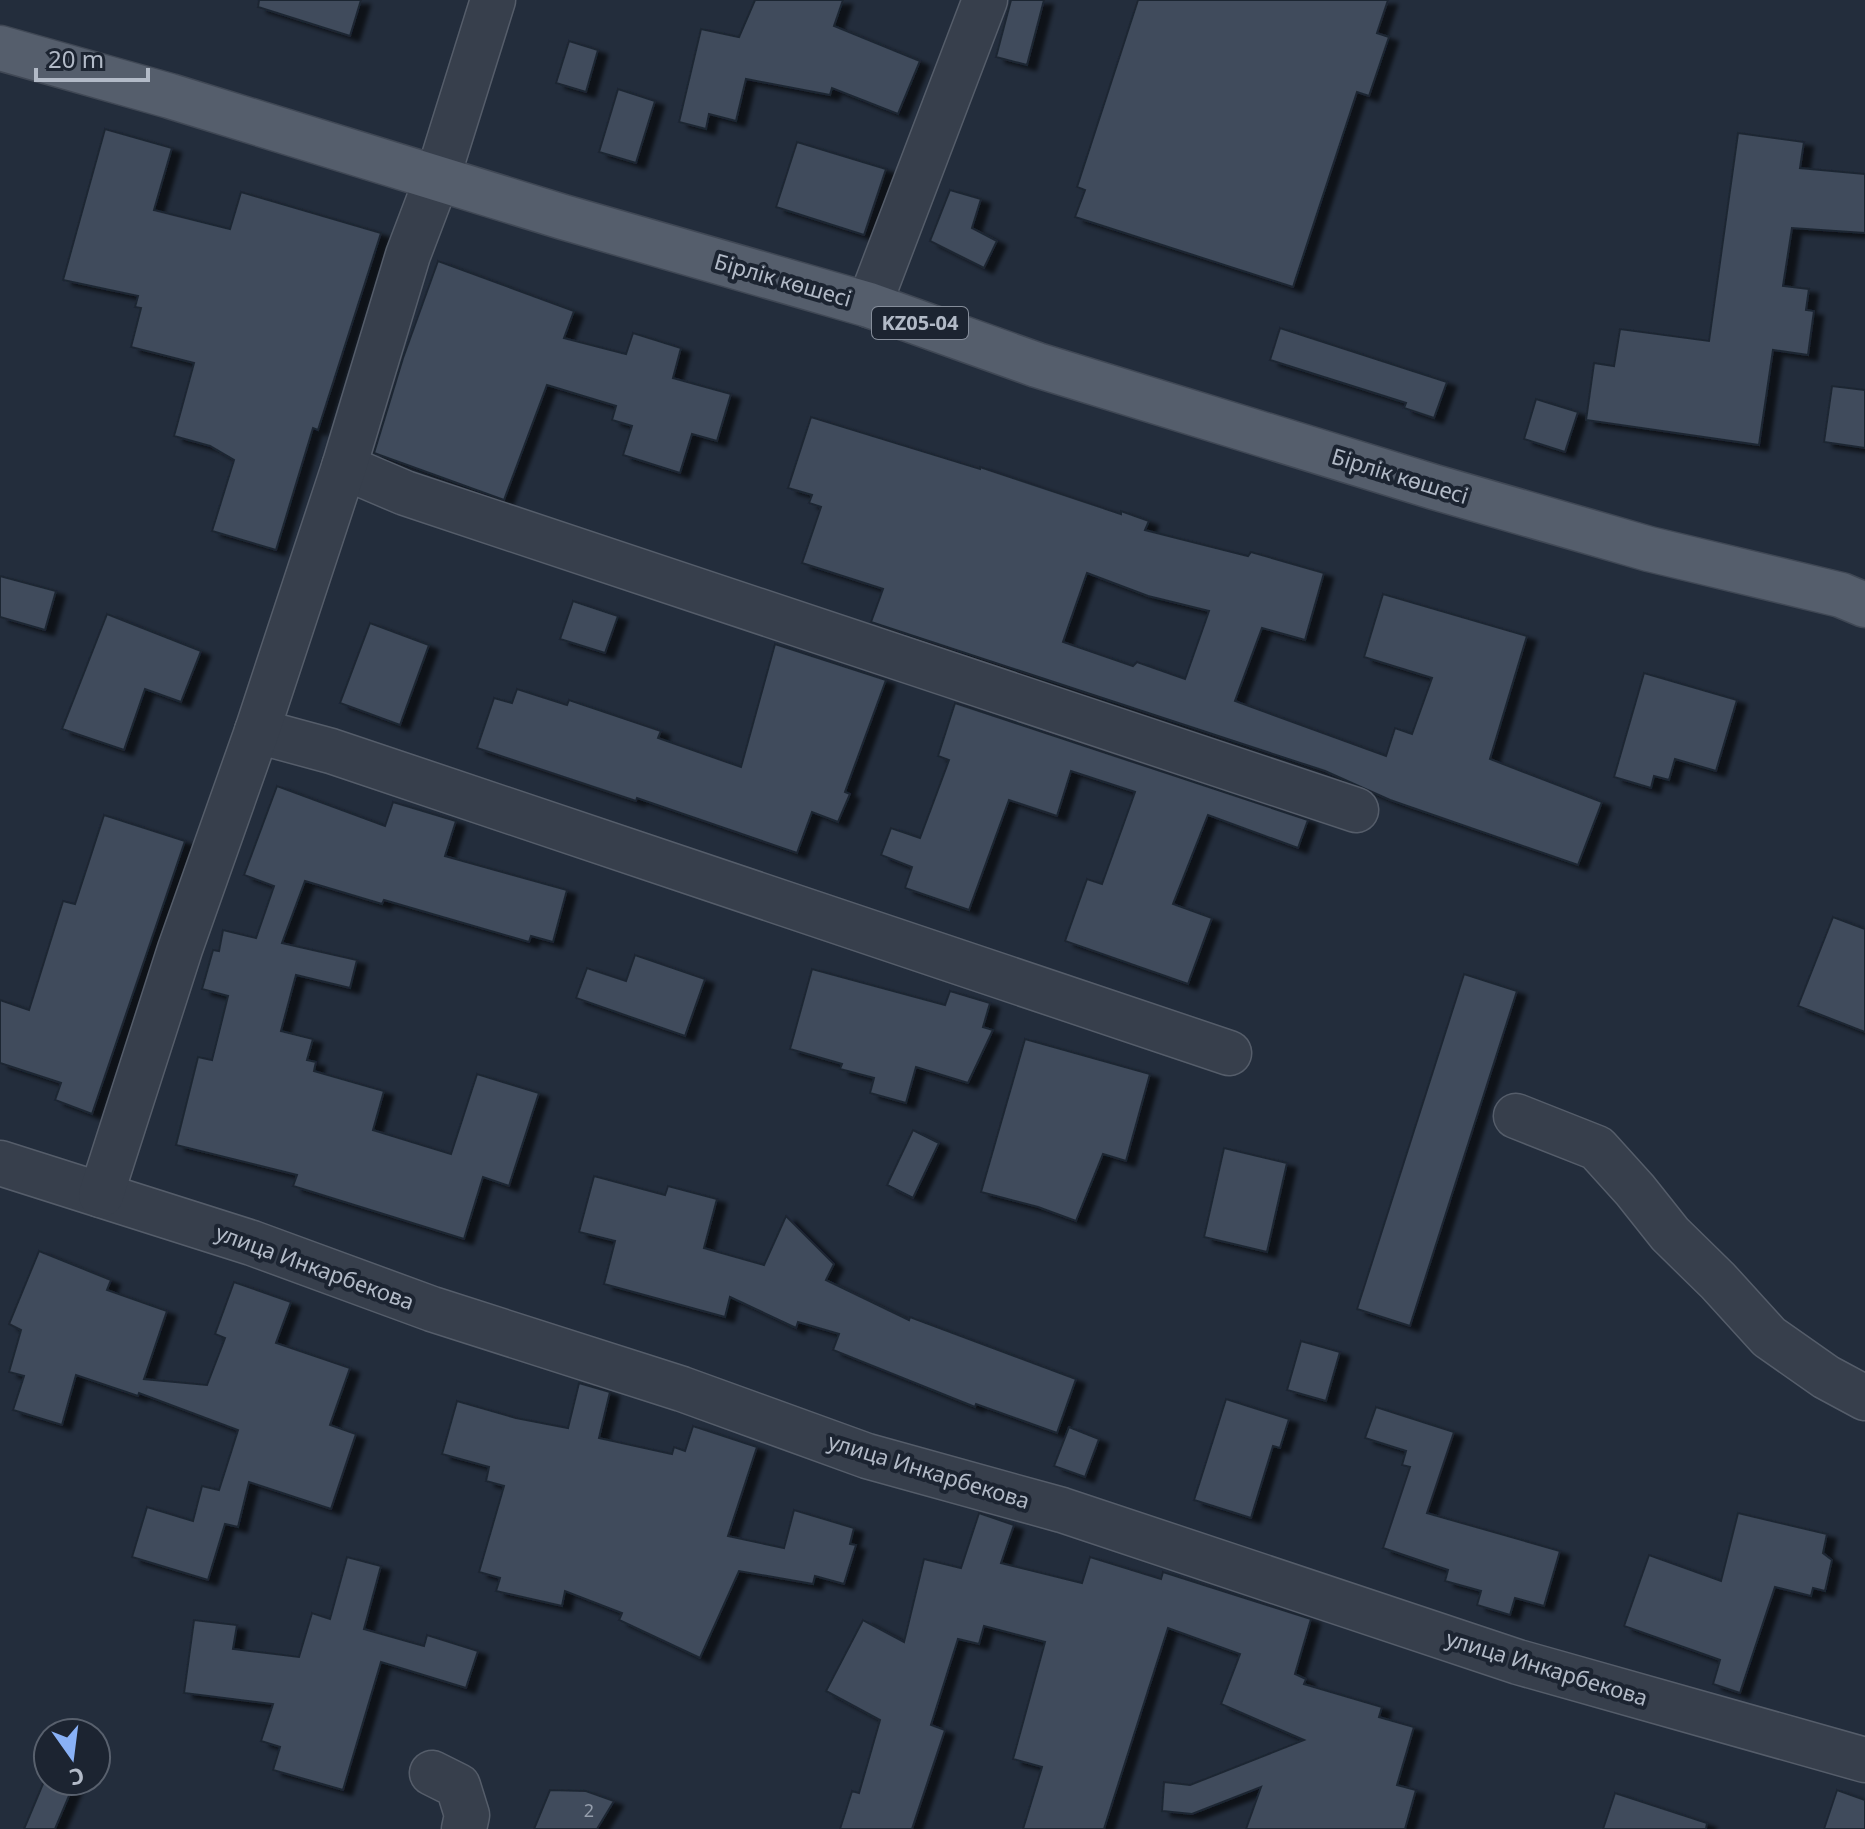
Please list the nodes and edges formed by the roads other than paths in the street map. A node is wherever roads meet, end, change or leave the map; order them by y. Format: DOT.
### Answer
graph roads {
  1 [pos="493,0"];
  2 [pos="985,0"];
  3 [pos="0,48"];
  4 [pos="438,176"];
  5 [pos="869,305"];
  6 [pos="344,467"];
  7 [pos="1859,601"];
  8 [pos="257,731"];
  9 [pos="1356,810"];
  10 [pos="1229,1053"];
  11 [pos="1516,1116"];
  12 [pos="0,1163"];
  13 [pos="101,1195"];
  14 [pos="1865,1398"];
  15 [pos="1865,1760"];
  16 [pos="432,1773"];
  17 [pos="464,1829"];
  1 -- 4 [label="street"];
  2 -- 5 [label="street"];
  3 -- 4 [label="main road, Бірлік көшесі / KZ05-04"];
  4 -- 5 [label="main road, Бірлік көшесі / KZ05-04"];
  4 -- 6 [label="street"];
  5 -- 7 [label="main road, Бірлік көшесі / KZ05-04"];
  6 -- 8 [label="street"];
  6 -- 9 [label="street"];
  8 -- 10 [label="street"];
  8 -- 13 [label="street"];
  11 -- 14 [label="street"];
  12 -- 13 [label="street, улица Инкарбекова"];
  13 -- 15 [label="street, улица Инкарбекова"];
  16 -- 17 [label="street"];
}
